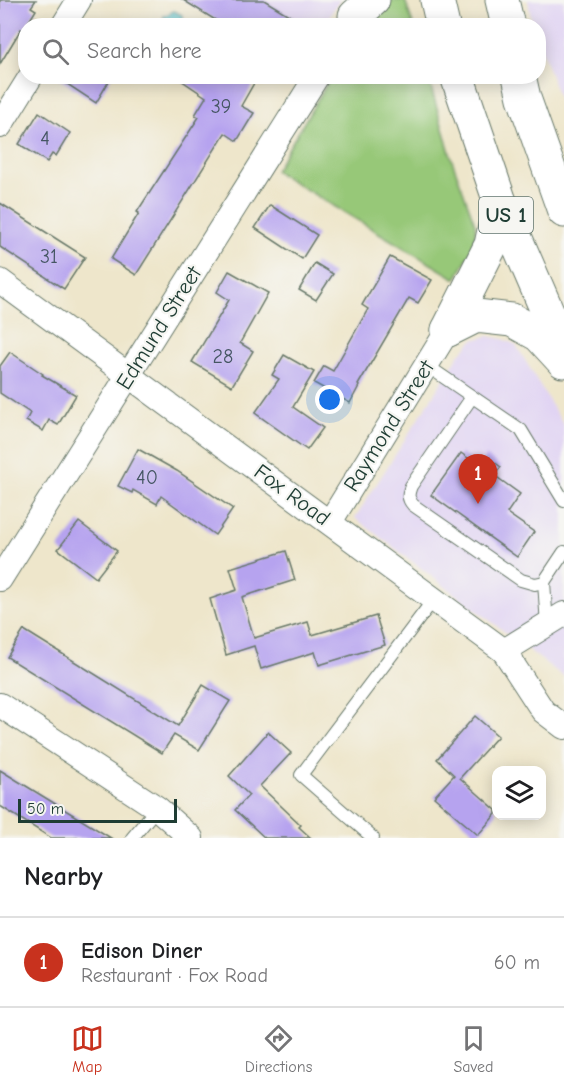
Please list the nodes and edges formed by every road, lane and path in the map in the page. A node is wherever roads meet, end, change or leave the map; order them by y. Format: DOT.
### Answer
graph roads {
  1 [pos="79,0"];
  2 [pos="437,0"];
  3 [pos="502,0"];
  4 [pos="68,18"];
  5 [pos="441,18"];
  6 [pos="506,18"];
  7 [pos="26,84"];
  8 [pos="312,84"];
  9 [pos="460,84"];
  10 [pos="521,84"];
  11 [pos="0,126"];
  12 [pos="561,195"];
  13 [pos="500,202"];
  14 [pos="0,281"];
  15 [pos="448,330"];
  16 [pos="564,350"];
  17 [pos="564,361"];
  18 [pos="426,365"];
  19 [pos="129,375"];
  20 [pos="472,397"];
  21 [pos="564,501"];
  22 [pos="330,522"];
  23 [pos="564,552"];
  24 [pos="0,579"];
  25 [pos="544,582"];
  26 [pos="434,599"];
  27 [pos="558,620"];
  28 [pos="504,651"];
  29 [pos="0,705"];
  30 [pos="564,727"];
  31 [pos="157,808"];
  32 [pos="132,838"];
  33 [pos="191,838"];
  34 [pos="373,838"];
  1 -- 4 [label="street"];
  2 -- 5 [label="highway"];
  3 -- 6 [label="highway"];
  7 -- 11 [label="street"];
  8 -- 19 [label="street, Edmund Street"];
  9 -- 13 [label="highway, US 1"];
  10 -- 12 [label="highway, US 1"];
  13 -- 15 [label="highway"];
  13 -- 16 [label="highway, US 1"];
  14 -- 19 [label="street, Fox Road"];
  15 -- 17 [label="highway"];
  15 -- 18 [label="street, Raymond Street"];
  18 -- 20 [label="lane"];
  18 -- 22 [label="street, Raymond Street"];
  19 -- 22 [label="street, Fox Road"];
  19 -- 24 [label="street, Edmund Street"];
  20 -- 21 [label="lane"];
  20 -- 25 [label="lane"];
  22 -- 26 [label="street, Fox Road"];
  23 -- 25 [label="lane"];
  25 -- 27 [label="lane"];
  26 -- 28 [label="street, Fox Road"];
  26 -- 34 [label="lane"];
  27 -- 28 [label="street"];
  28 -- 30 [label="street, Fox Road"];
  29 -- 31 [label="street"];
  31 -- 32 [label="lane"];
  31 -- 33 [label="street"];
}
